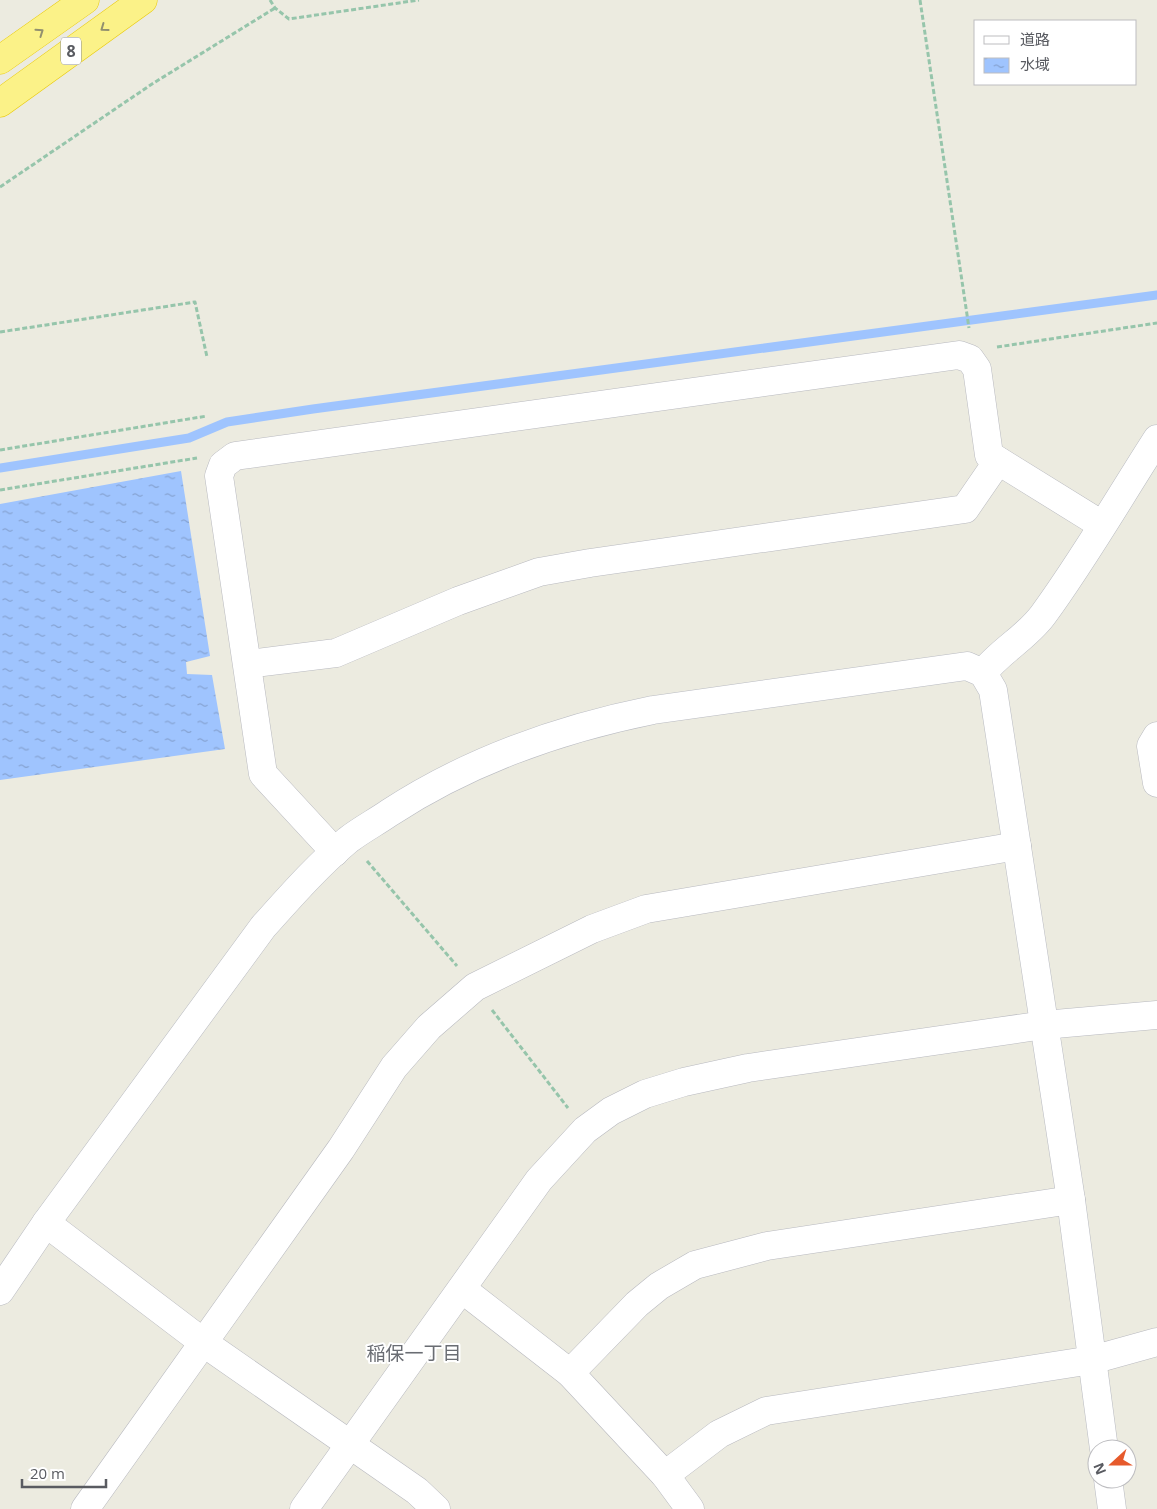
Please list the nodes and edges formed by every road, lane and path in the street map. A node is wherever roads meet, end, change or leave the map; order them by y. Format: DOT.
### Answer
graph roads {
  1 [pos="85,0"];
  2 [pos="144,0"];
  3 [pos="270,0"];
  4 [pos="419,0"];
  5 [pos="920,0"];
  6 [pos="275,8"];
  7 [pos="0,60"];
  8 [pos="0,103"];
  9 [pos="0,187"];
  10 [pos="1157,323"];
  11 [pos="0,332"];
  12 [pos="970,348"];
  13 [pos="207,357"];
  14 [pos="207,416"];
  15 [pos="1157,439"];
  16 [pos="0,450"];
  17 [pos="203,456"];
  18 [pos="998,460"];
  19 [pos="0,490"];
  20 [pos="1102,525"];
  21 [pos="248,664"];
  22 [pos="983,672"];
  23 [pos="1157,736"];
  24 [pos="1157,783"];
  25 [pos="1017,846"];
  26 [pos="335,852"];
  27 [pos="1157,1015"];
  28 [pos="1044,1025"];
  29 [pos="1071,1200"];
  30 [pos="46,1224"];
  31 [pos="462,1289"];
  32 [pos="0,1290"];
  33 [pos="1157,1342"];
  34 [pos="204,1343"];
  35 [pos="1092,1360"];
  36 [pos="570,1373"];
  37 [pos="1103,1439"];
  38 [pos="349,1445"];
  39 [pos="665,1475"];
  40 [pos="1109,1489"];
  41 [pos="85,1509"];
  42 [pos="304,1509"];
  43 [pos="436,1509"];
  44 [pos="690,1509"];
  45 [pos="1112,1509"];
  7 -- 1 [label="highway, 8, one-way"];
  2 -- 8 [label="highway, 8, one-way"];
  3 -- 6 [label="path"];
  4 -- 6 [label="path"];
  5 -- 12 [label="path"];
  6 -- 9 [label="path"];
  10 -- 12 [label="path"];
  11 -- 13 [label="path"];
  12 -- 18 [label="street"];
  12 -- 21 [label="street"];
  14 -- 16 [label="path"];
  15 -- 20 [label="street"];
  17 -- 19 [label="path"];
  18 -- 20 [label="street"];
  18 -- 21 [label="street"];
  20 -- 22 [label="street"];
  21 -- 26 [label="street"];
  22 -- 25 [label="street"];
  22 -- 26 [label="street"];
  23 -- 24 [label="street"];
  25 -- 28 [label="street"];
  25 -- 34 [label="street"];
  26 -- 30 [label="street"];
  27 -- 28 [label="street"];
  28 -- 29 [label="street"];
  28 -- 31 [label="street"];
  29 -- 35 [label="street"];
  29 -- 36 [label="street"];
  30 -- 32 [label="street"];
  30 -- 34 [label="street"];
  31 -- 36 [label="street"];
  31 -- 38 [label="street"];
  33 -- 35 [label="street"];
  34 -- 38 [label="street"];
  34 -- 41 [label="street"];
  35 -- 37 [label="street"];
  35 -- 39 [label="street"];
  36 -- 39 [label="street"];
  38 -- 42 [label="street"];
  38 -- 43 [label="street"];
  39 -- 44 [label="street"];
  40 -- 45 [label="street"];
}
